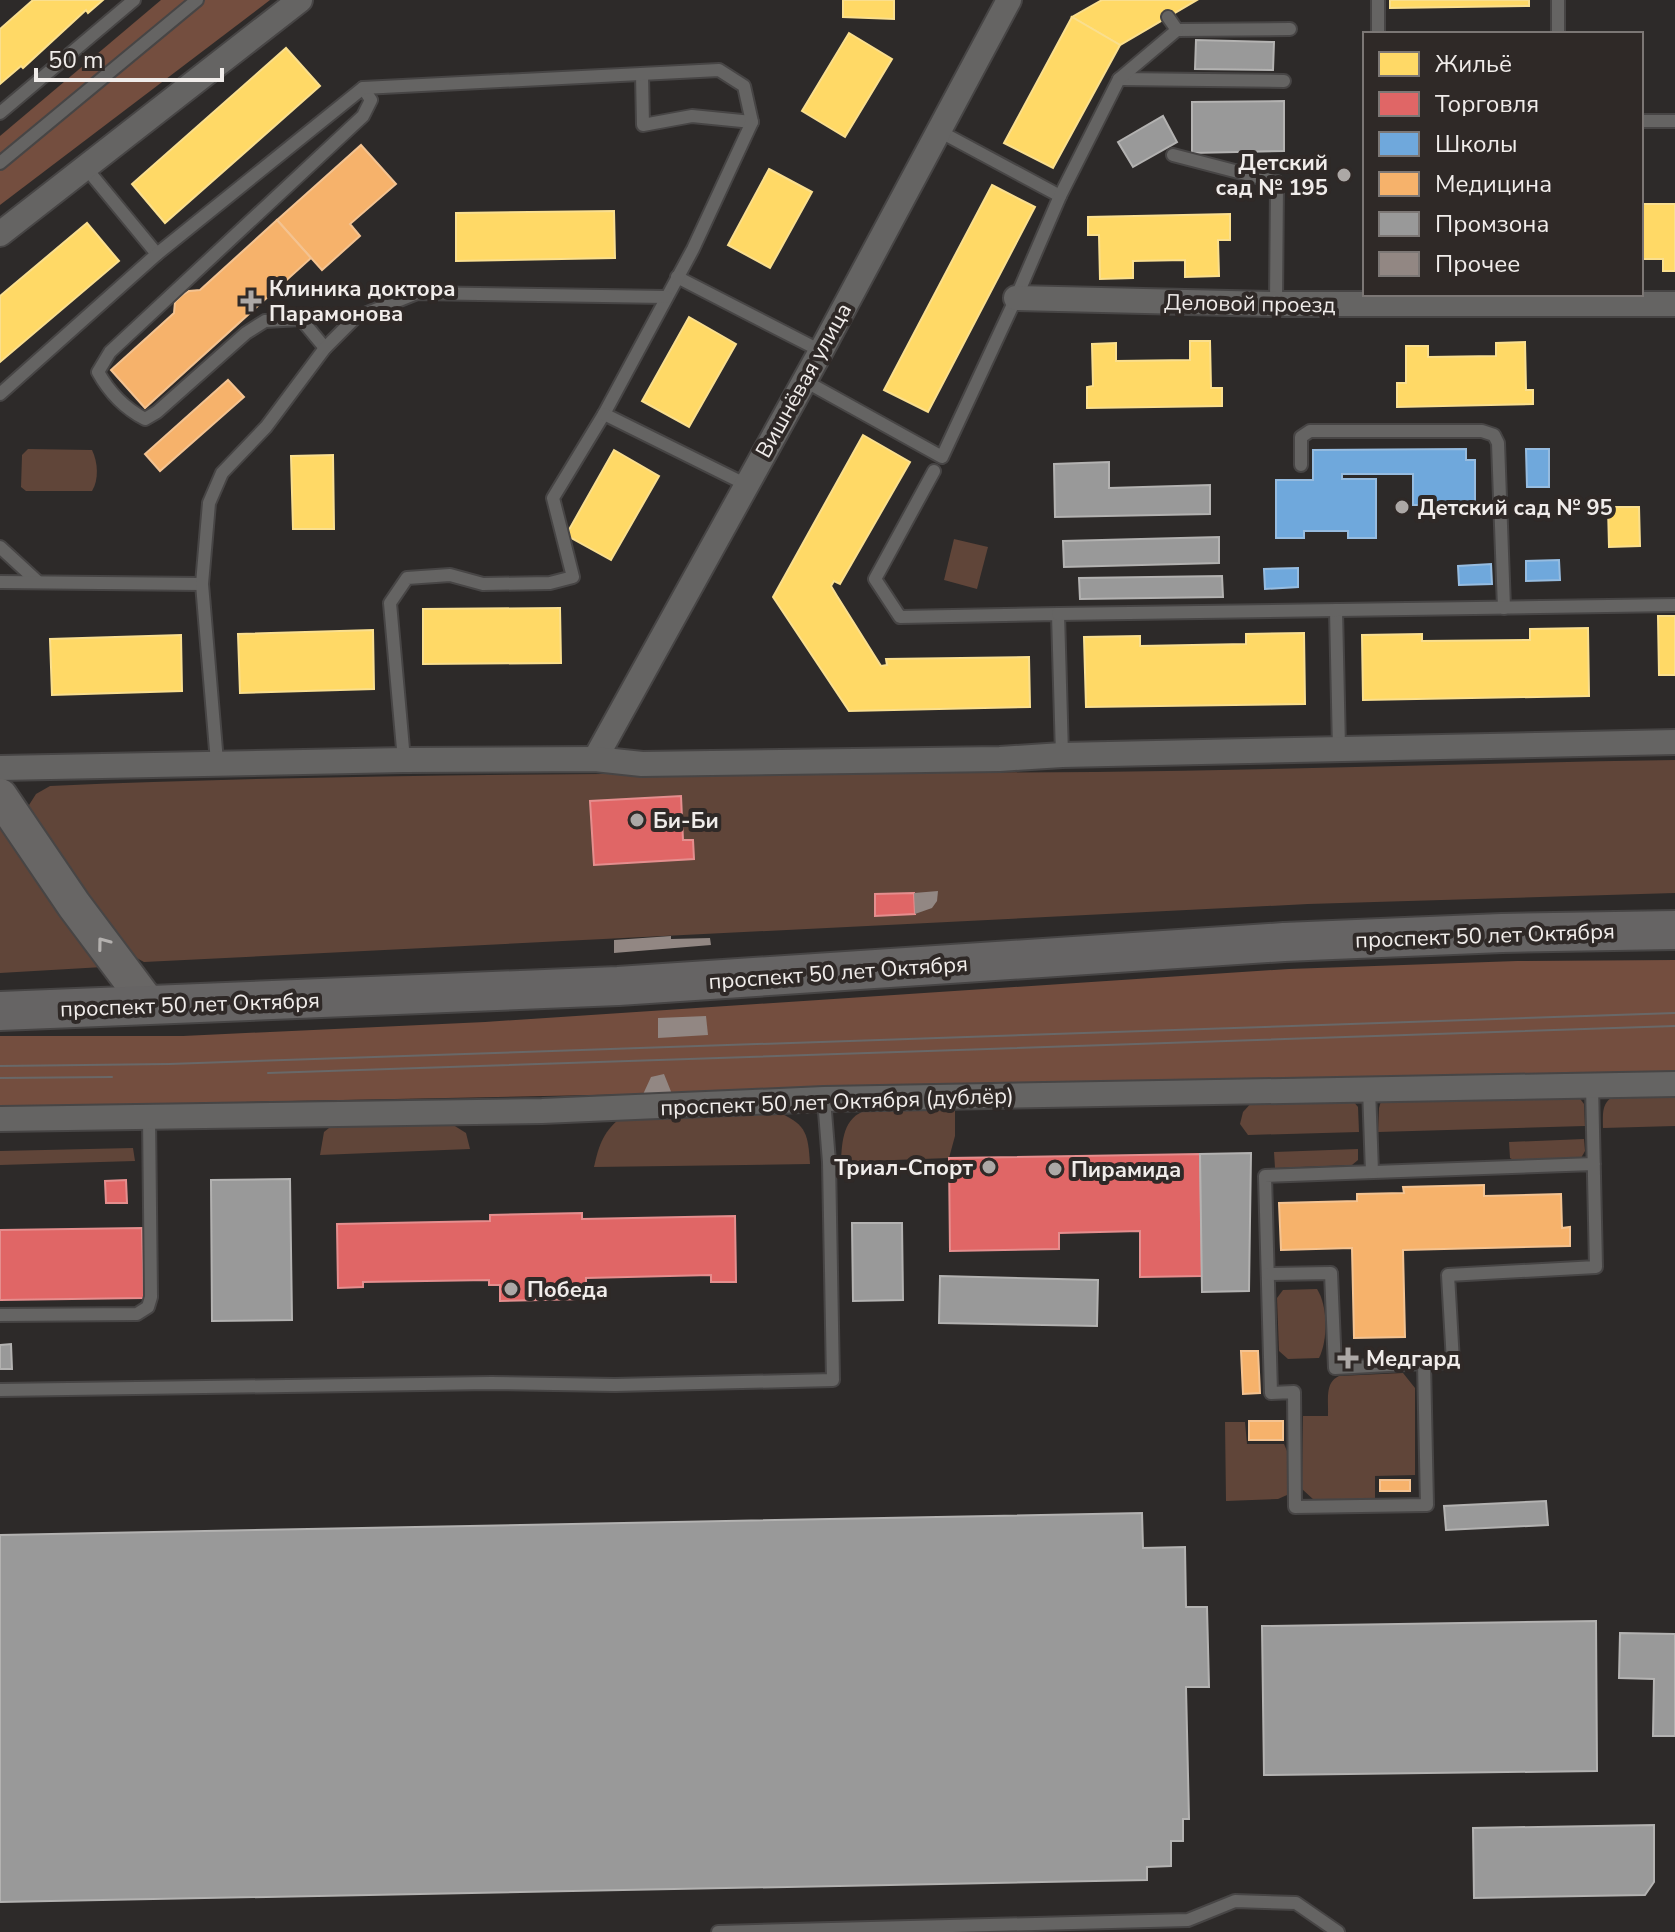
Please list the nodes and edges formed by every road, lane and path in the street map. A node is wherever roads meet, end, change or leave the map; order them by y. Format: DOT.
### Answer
graph roads {
  1 [pos="134,0"];
  2 [pos="197,0"];
  3 [pos="300,0"];
  4 [pos="1009,0"];
  5 [pos="1378,0"];
  6 [pos="1558,0"];
  7 [pos="1168,17"];
  8 [pos="1290,29"];
  9 [pos="1177,30"];
  10 [pos="1378,32"];
  11 [pos="1558,32"];
  12 [pos="642,74"];
  13 [pos="1119,79"];
  14 [pos="1284,81"];
  15 [pos="363,88"];
  16 [pos="0,113"];
  17 [pos="1643,121"];
  18 [pos="1675,121"];
  19 [pos="752,122"];
  20 [pos="939,131"];
  21 [pos="1173,155"];
  22 [pos="0,163"];
  23 [pos="86,168"];
  24 [pos="1060,196"];
  25 [pos="0,234"];
  26 [pos="157,254"];
  27 [pos="677,277"];
  28 [pos="666,297"];
  29 [pos="1016,298"];
  30 [pos="1564,299"];
  31 [pos="1276,304"];
  32 [pos="1675,304"];
  33 [pos="325,348"];
  34 [pos="821,351"];
  35 [pos="805,381"];
  36 [pos="0,394"];
  37 [pos="604,414"];
  38 [pos="1301,465"];
  39 [pos="934,471"];
  40 [pos="745,484"];
  41 [pos="0,547"];
  42 [pos="0,582"];
  43 [pos="38,582"];
  44 [pos="202,584"];
  45 [pos="1675,605"];
  46 [pos="1504,608"];
  47 [pos="1336,610"];
  48 [pos="1058,614"];
  49 [pos="1675,742"];
  50 [pos="1339,749"];
  51 [pos="1062,755"];
  52 [pos="595,759"];
  53 [pos="404,760"];
  54 [pos="217,762"];
  55 [pos="0,768"];
  56 [pos="0,796"];
  57 [pos="1675,930"];
  58 [pos="149,1005"];
  59 [pos="0,1011"];
  60 [pos="1675,1084"];
  61 [pos="1592,1085"];
  62 [pos="1369,1089"];
  63 [pos="824,1099"];
  64 [pos="149,1117"];
  65 [pos="0,1119"];
  66 [pos="1594,1164"];
  67 [pos="1372,1172"];
  68 [pos="1268,1274"];
  69 [pos="0,1315"];
  70 [pos="1424,1363"];
  71 [pos="0,1390"];
  72 [pos="1039,1928"];
  73 [pos="718,1932"];
  74 [pos="1338,1932"];
  1 -- 16 [label="lane"];
  2 -- 22 [label="lane"];
  3 -- 23 [label="street"];
  4 -- 20 [label="street, Вишнёвая улица"];
  5 -- 10 [label="lane"];
  6 -- 11 [label="lane"];
  7 -- 9 [label="lane"];
  8 -- 9 [label="lane"];
  9 -- 13 [label="lane"];
  12 -- 15 [label="lane"];
  12 -- 19 [label="lane"];
  12 -- 19 [label="lane"];
  13 -- 14 [label="lane"];
  13 -- 24 [label="lane"];
  15 -- 26 [label="lane"];
  15 -- 33 [label="lane"];
  17 -- 18 [label="lane"];
  19 -- 27 [label="lane"];
  20 -- 24 [label="lane"];
  20 -- 34 [label="street, Вишнёвая улица"];
  21 -- 31 [label="lane"];
  23 -- 25 [label="street"];
  23 -- 26 [label="lane"];
  24 -- 29 [label="lane"];
  26 -- 36 [label="lane"];
  27 -- 28 [label="lane"];
  27 -- 34 [label="lane"];
  28 -- 33 [label="lane"];
  28 -- 37 [label="lane"];
  29 -- 31 [label="street, Деловой проезд"];
  29 -- 35 [label="lane"];
  30 -- 31 [label="street, Деловой проезд"];
  30 -- 32 [label="street, Деловой проезд"];
  33 -- 44 [label="lane"];
  34 -- 35 [label="street, Вишнёвая улица"];
  35 -- 40 [label="street, Вишнёвая улица"];
  37 -- 40 [label="lane"];
  37 -- 53 [label="lane"];
  38 -- 46 [label="lane"];
  39 -- 48 [label="lane"];
  40 -- 52 [label="street, Вишнёвая улица"];
  41 -- 43 [label="lane"];
  42 -- 43 [label="lane"];
  43 -- 44 [label="lane"];
  44 -- 54 [label="lane"];
  45 -- 46 [label="lane"];
  46 -- 47 [label="lane"];
  47 -- 48 [label="lane"];
  47 -- 50 [label="lane"];
  48 -- 51 [label="lane"];
  49 -- 50 [label="street"];
  50 -- 51 [label="street"];
  51 -- 52 [label="street"];
  52 -- 53 [label="street"];
  53 -- 54 [label="street"];
  54 -- 55 [label="street"];
  58 -- 56 [label="main road, one-way"];
  57 -- 58 [label="main road, проспект 50 лет Октября"];
  58 -- 59 [label="main road, проспект 50 лет Октября"];
  60 -- 61 [label="street, проспект 50 лет Октября (дублёр)"];
  61 -- 62 [label="street, проспект 50 лет Октября (дублёр)"];
  61 -- 66 [label="lane"];
  62 -- 63 [label="street, проспект 50 лет Октября (дублёр)"];
  62 -- 67 [label="lane"];
  63 -- 64 [label="street, проспект 50 лет Октября (дублёр)"];
  63 -- 71 [label="lane"];
  64 -- 65 [label="street, проспект 50 лет Октября (дублёр)"];
  64 -- 69 [label="lane"];
  66 -- 67 [label="lane"];
  66 -- 70 [label="lane"];
  67 -- 68 [label="lane"];
  68 -- 70 [label="lane"];
  68 -- 70 [label="lane"];
  72 -- 73 [label="lane"];
  72 -- 74 [label="lane"];
}
